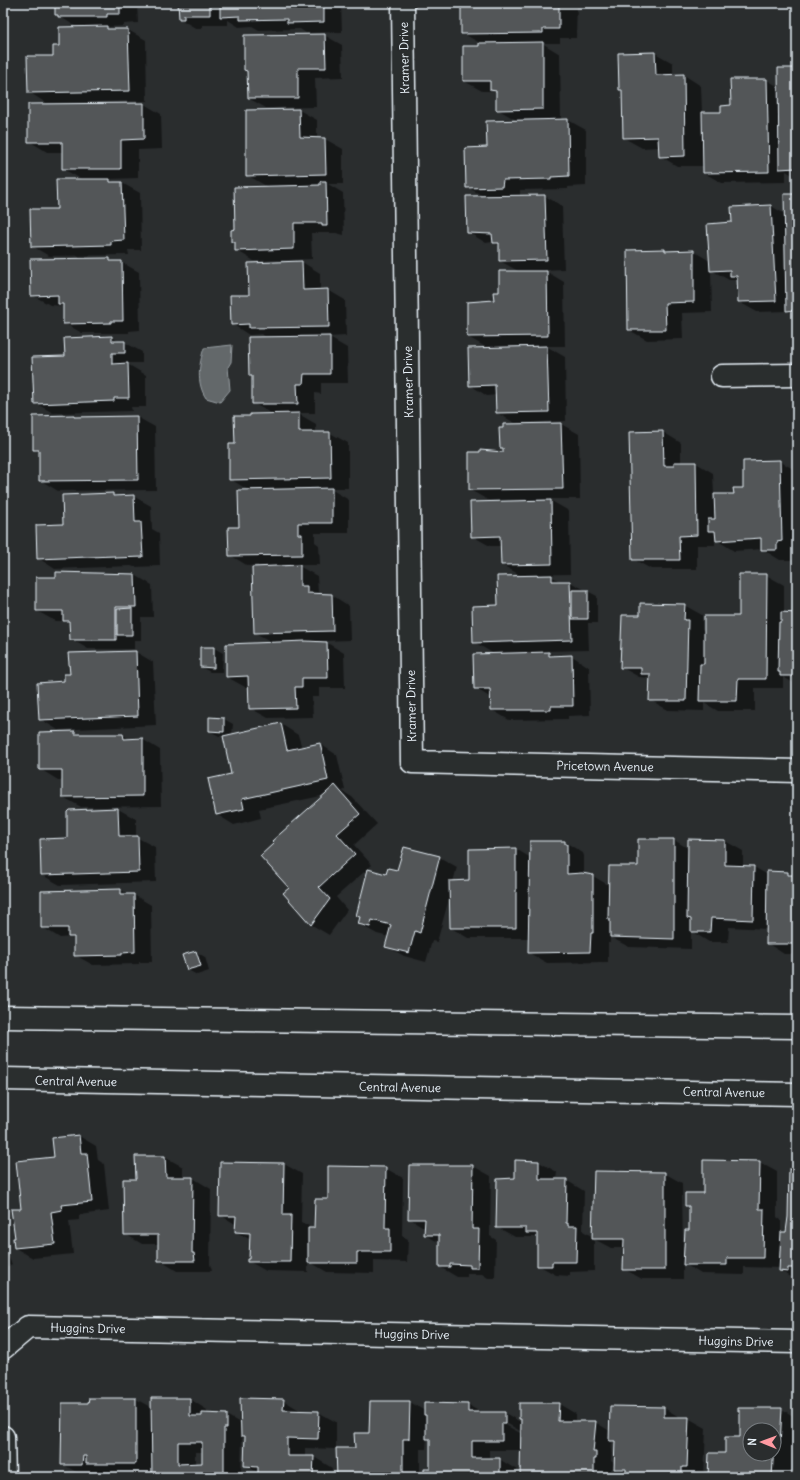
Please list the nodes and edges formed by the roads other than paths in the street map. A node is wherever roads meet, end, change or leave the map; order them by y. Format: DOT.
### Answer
graph roads {
  1 [pos="403,3"];
  2 [pos="797,375"];
  3 [pos="722,376"];
  4 [pos="412,762"];
  5 [pos="797,771"];
  6 [pos="3,1017"];
  7 [pos="797,1027"];
  8 [pos="3,1079"];
  9 [pos="797,1094"];
  10 [pos="797,1342"];
  11 [pos="3,1348"];
  12 [pos="3,1437"];
  13 [pos="4,1477"];
  1 -- 4 [label="street, Kramer Drive"];
  2 -- 3 [label="street"];
  4 -- 5 [label="street, Pricetown Avenue"];
  6 -- 7 [label="street"];
  8 -- 9 [label="street, Central Avenue"];
  10 -- 11 [label="street, Huggins Drive"];
  12 -- 13 [label="street"];
}
